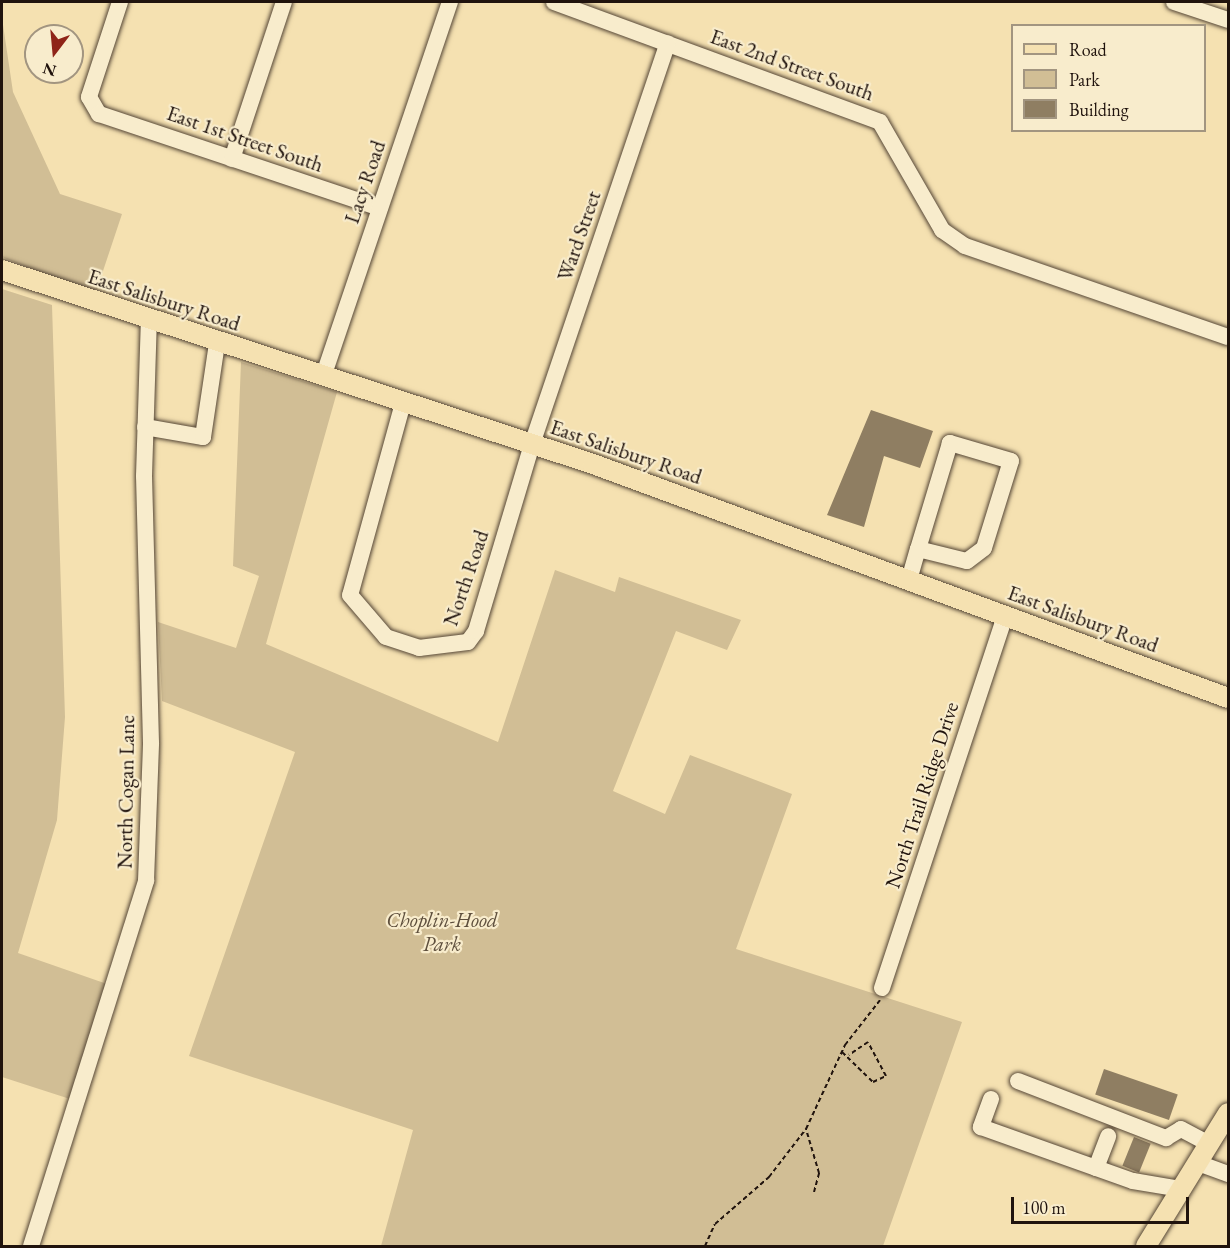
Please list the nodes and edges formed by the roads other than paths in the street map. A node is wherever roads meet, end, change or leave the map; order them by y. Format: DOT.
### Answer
graph roads {
  1 [pos="120,2"];
  2 [pos="284,2"];
  3 [pos="450,2"];
  4 [pos="554,2"];
  5 [pos="1174,2"];
  6 [pos="1206,7"];
  7 [pos="1228,20"];
  8 [pos="668,43"];
  9 [pos="232,159"];
  10 [pos="380,208"];
  11 [pos="2,270"];
  12 [pos="149,321"];
  13 [pos="1228,337"];
  14 [pos="217,343"];
  15 [pos="323,377"];
  16 [pos="403,403"];
  17 [pos="145,426"];
  18 [pos="532,444"];
  19 [pos="918,549"];
  20 [pos="909,580"];
  21 [pos="1005,615"];
  22 [pos="1228,698"];
  23 [pos="881,994"];
  24 [pos="1018,1081"];
  25 [pos="991,1099"];
  26 [pos="1228,1113"];
  27 [pos="1108,1136"];
  28 [pos="1209,1144"];
  29 [pos="1198,1163"];
  30 [pos="1096,1168"];
  31 [pos="1228,1174"];
  32 [pos="1181,1189"];
  33 [pos="31,1246"];
  34 [pos="1146,1246"];
  1 -- 9 [label="street, East 1st Street South"];
  2 -- 9 [label="street"];
  3 -- 10 [label="street, Lacy Road"];
  4 -- 8 [label="street, East 2nd Street South"];
  5 -- 6 [label="street"];
  6 -- 7 [label="street"];
  8 -- 13 [label="street, East 2nd Street South"];
  8 -- 18 [label="street, Ward Street"];
  9 -- 10 [label="street, East 1st Street South"];
  10 -- 15 [label="street, Lacy Road"];
  11 -- 12 [label="main road, East Salisbury Road"];
  12 -- 14 [label="main road, East Salisbury Road"];
  12 -- 17 [label="street, North Cogan Lane"];
  14 -- 15 [label="main road, East Salisbury Road"];
  14 -- 17 [label="street"];
  15 -- 16 [label="main road, East Salisbury Road"];
  16 -- 18 [label="main road, East Salisbury Road"];
  16 -- 18 [label="street, North Road"];
  17 -- 33 [label="street, North Cogan Lane"];
  18 -- 20 [label="main road, East Salisbury Road"];
  19 -- 19 [label="street"];
  19 -- 20 [label="street"];
  20 -- 21 [label="main road, East Salisbury Road"];
  21 -- 22 [label="main road, East Salisbury Road"];
  21 -- 23 [label="street, North Trail Ridge Drive"];
  24 -- 28 [label="street"];
  25 -- 30 [label="street"];
  26 -- 28 [label="main road"];
  27 -- 30 [label="street"];
  28 -- 29 [label="main road"];
  29 -- 31 [label="street"];
  29 -- 32 [label="main road"];
  30 -- 32 [label="street"];
  32 -- 34 [label="main road"];
}
